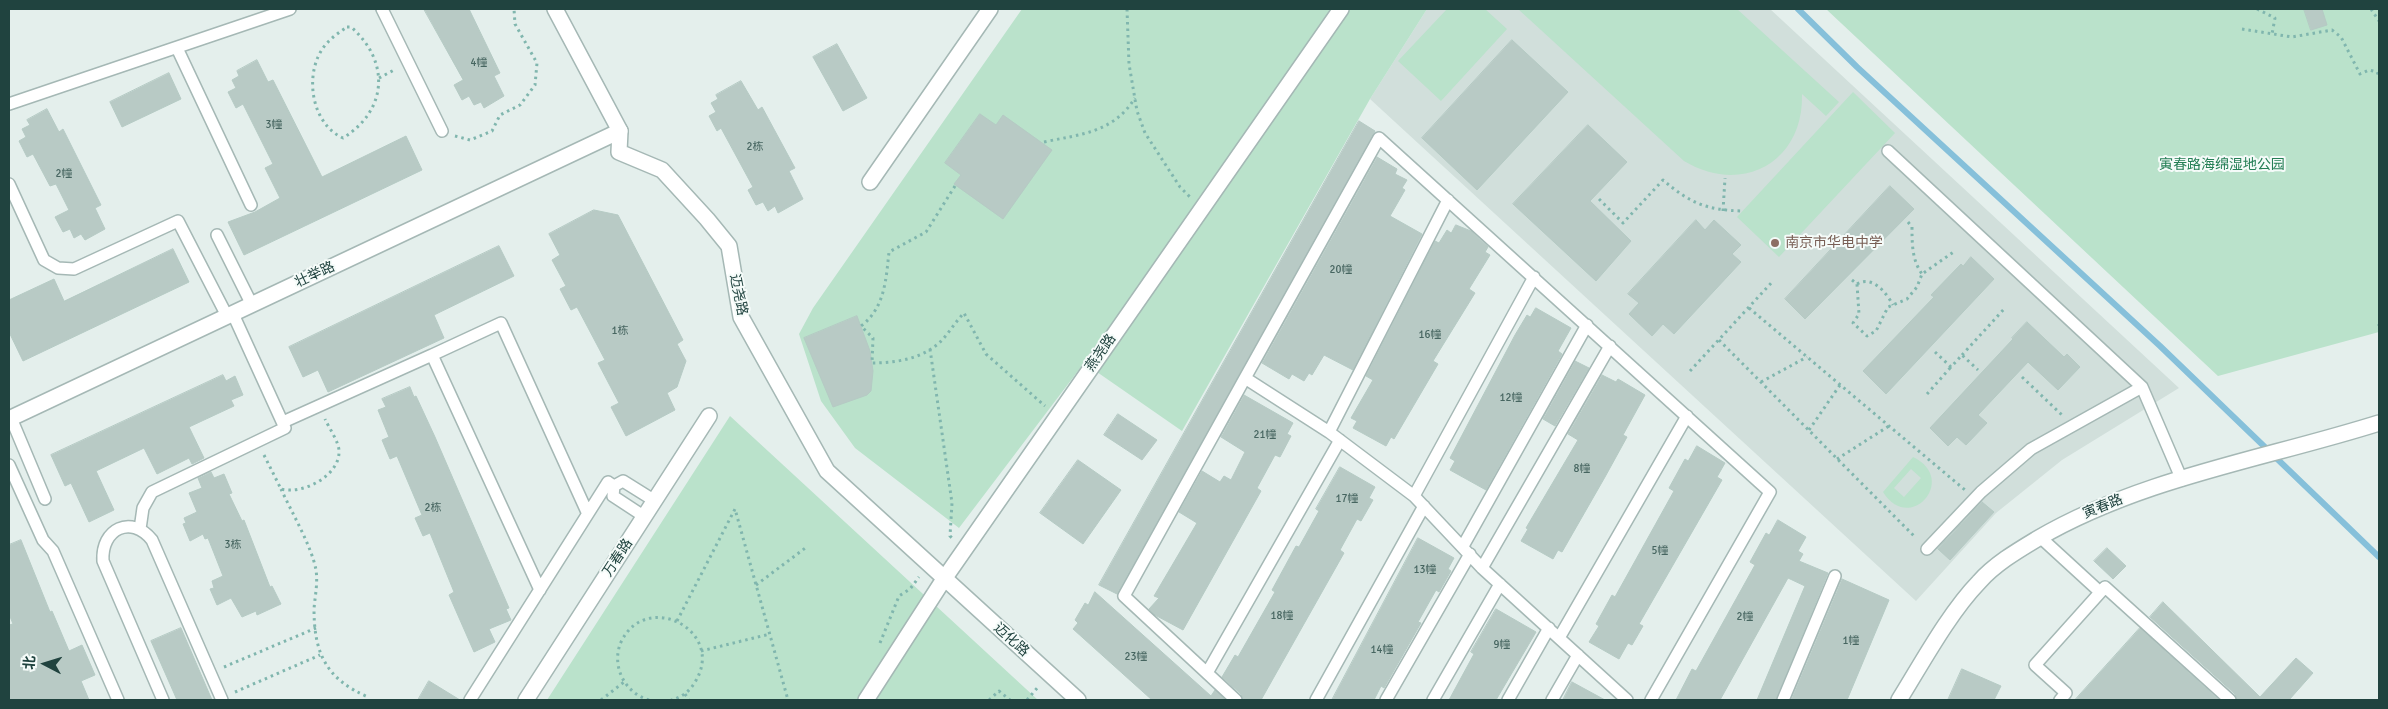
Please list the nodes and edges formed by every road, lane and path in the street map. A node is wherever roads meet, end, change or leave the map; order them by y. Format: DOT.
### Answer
graph roads {
  1 [pos="290,9"];
  2 [pos="382,9"];
  3 [pos="514,9"];
  4 [pos="555,9"];
  5 [pos="990,9"];
  6 [pos="1127,9"];
  7 [pos="1341,9"];
  8 [pos="2257,9"];
  9 [pos="2371,9"];
  10 [pos="2379,21"];
  11 [pos="347,27"];
  12 [pos="2242,29"];
  13 [pos="2272,34"];
  14 [pos="177,48"];
  15 [pos="2379,76"];
  16 [pos="1135,98"];
  17 [pos="9,104"];
  18 [pos="442,131"];
  19 [pos="620,131"];
  20 [pos="1044,142"];
  21 [pos="1888,151"];
  22 [pos="1725,178"];
  23 [pos="870,182"];
  24 [pos="9,184"];
  25 [pos="955,186"];
  26 [pos="1599,199"];
  27 [pos="1448,200"];
  28 [pos="251,206"];
  29 [pos="1201,208"];
  30 [pos="1723,211"];
  31 [pos="1742,211"];
  32 [pos="1908,222"];
  33 [pos="217,235"];
  34 [pos="1955,252"];
  35 [pos="1922,274"];
  36 [pos="1534,277"];
  37 [pos="1852,280"];
  38 [pos="1774,281"];
  39 [pos="1857,284"];
  40 [pos="252,305"];
  41 [pos="1892,305"];
  42 [pos="1749,308"];
  43 [pos="2005,308"];
  44 [pos="230,315"];
  45 [pos="1587,325"];
  46 [pos="1719,340"];
  47 [pos="1610,346"];
  48 [pos="930,349"];
  49 [pos="1935,352"];
  50 [pos="432,355"];
  51 [pos="1962,355"];
  52 [pos="1807,357"];
  53 [pos="1951,367"];
  54 [pos="1978,370"];
  55 [pos="1690,371"];
  56 [pos="2022,377"];
  57 [pos="1245,378"];
  58 [pos="1761,382"];
  59 [pos="1840,385"];
  60 [pos="2142,387"];
  61 [pos="1927,394"];
  62 [pos="319,406"];
  63 [pos="709,416"];
  64 [pos="1057,416"];
  65 [pos="1687,416"];
  66 [pos="10,418"];
  67 [pos="283,422"];
  68 [pos="2379,423"];
  69 [pos="2074,425"];
  70 [pos="1889,426"];
  71 [pos="1809,430"];
  72 [pos="1329,432"];
  73 [pos="1340,440"];
  74 [pos="258,441"];
  75 [pos="1837,459"];
  76 [pos="9,464"];
  77 [pos="2182,480"];
  78 [pos="614,486"];
  79 [pos="281,489"];
  80 [pos="1414,496"];
  81 [pos="45,498"];
  82 [pos="1975,498"];
  83 [pos="655,502"];
  84 [pos="1424,506"];
  85 [pos="587,512"];
  86 [pos="645,517"];
  87 [pos="140,529"];
  88 [pos="2040,537"];
  89 [pos="808,546"];
  90 [pos="965,548"];
  91 [pos="1466,550"];
  92 [pos="1927,550"];
  93 [pos="929,565"];
  94 [pos="1482,568"];
  95 [pos="1835,576"];
  96 [pos="944,579"];
  97 [pos="1500,584"];
  98 [pos="756,585"];
  99 [pos="540,590"];
  100 [pos="2100,592"];
  101 [pos="677,621"];
  102 [pos="316,628"];
  103 [pos="1549,628"];
  104 [pos="770,634"];
  105 [pos="1559,638"];
  106 [pos="879,646"];
  107 [pos="701,651"];
  108 [pos="320,655"];
  109 [pos="1578,655"];
  110 [pos="210,673"];
  111 [pos="1207,673"];
  112 [pos="624,682"];
  113 [pos="685,694"];
  114 [pos="368,697"];
  115 [pos="222,699"];
  116 [pos="1624,699"];
  117 [pos="118,700"];
  118 [pos="163,700"];
  119 [pos="470,700"];
  120 [pos="526,700"];
  121 [pos="600,700"];
  122 [pos="649,700"];
  123 [pos="671,700"];
  124 [pos="689,700"];
  125 [pos="788,700"];
  126 [pos="866,700"];
  127 [pos="989,700"];
  128 [pos="1010,700"];
  129 [pos="1078,700"];
  130 [pos="1236,700"];
  131 [pos="1316,700"];
  132 [pos="1386,700"];
  133 [pos="1433,700"];
  134 [pos="1508,700"];
  135 [pos="1552,700"];
  136 [pos="1651,700"];
  137 [pos="1783,700"];
  138 [pos="1898,700"];
  139 [pos="2060,700"];
  140 [pos="2230,700"];
  1 -- 14 [label="lane"];
  2 -- 18 [label="lane"];
  3 -- 18 [label="path"];
  4 -- 19 [label="street, 迈尧路"];
  5 -- 23 [label="street"];
  6 -- 16 [label="path"];
  7 -- 29 [label="street, 燕尧路"];
  8 -- 13 [label="path"];
  9 -- 10 [label="path"];
  11 -- 11 [label="path"];
  12 -- 13 [label="path"];
  13 -- 15 [label="path"];
  14 -- 17 [label="lane"];
  14 -- 28 [label="lane"];
  16 -- 20 [label="path"];
  16 -- 29 [label="path"];
  19 -- 40 [label="street, 壮举路"];
  19 -- 93 [label="street, 迈尧路"];
  21 -- 60 [label="lane"];
  22 -- 30 [label="path"];
  24 -- 44 [label="lane"];
  25 -- 48 [label="path"];
  26 -- 30 [label="path"];
  27 -- 36 [label="lane"];
  27 -- 57 [label="lane"];
  27 -- 72 [label="lane"];
  29 -- 64 [label="street, 燕尧路"];
  30 -- 31 [label="path"];
  32 -- 35 [label="path"];
  33 -- 40 [label="lane"];
  34 -- 35 [label="path"];
  35 -- 41 [label="path"];
  36 -- 45 [label="lane"];
  36 -- 80 [label="lane"];
  37 -- 39 [label="path"];
  38 -- 42 [label="path"];
  39 -- 41 [label="path"];
  39 -- 41 [label="path"];
  40 -- 44 [label="street, 壮举路"];
  42 -- 46 [label="path"];
  42 -- 52 [label="path"];
  43 -- 51 [label="path"];
  44 -- 66 [label="street, 壮举路"];
  44 -- 67 [label="lane"];
  45 -- 47 [label="lane"];
  45 -- 91 [label="lane"];
  46 -- 55 [label="path"];
  46 -- 58 [label="path"];
  47 -- 65 [label="lane"];
  47 -- 94 [label="lane"];
  48 -- 64 [label="path"];
  48 -- 90 [label="path"];
  49 -- 53 [label="path"];
  50 -- 62 [label="lane"];
  50 -- 85 [label="lane"];
  50 -- 99 [label="lane"];
  51 -- 53 [label="path"];
  51 -- 54 [label="path"];
  52 -- 58 [label="path"];
  52 -- 59 [label="path"];
  53 -- 61 [label="path"];
  56 -- 69 [label="path"];
  57 -- 72 [label="lane"];
  57 -- 111 [label="lane"];
  58 -- 71 [label="path"];
  59 -- 70 [label="path"];
  59 -- 71 [label="path"];
  60 -- 69 [label="lane"];
  60 -- 77 [label="lane"];
  62 -- 67 [label="lane"];
  62 -- 79 [label="path"];
  63 -- 83 [label="street, 万春路"];
  64 -- 90 [label="street, 燕尧路"];
  65 -- 105 [label="lane"];
  65 -- 136 [label="lane"];
  66 -- 81 [label="lane"];
  67 -- 74 [label="lane"];
  68 -- 77 [label="street, 寅春路"];
  69 -- 82 [label="lane"];
  70 -- 75 [label="path"];
  70 -- 82 [label="path"];
  71 -- 75 [label="path"];
  72 -- 73 [label="lane"];
  73 -- 80 [label="lane"];
  73 -- 111 [label="lane"];
  74 -- 79 [label="path"];
  74 -- 87 [label="lane"];
  75 -- 92 [label="path"];
  76 -- 117 [label="lane"];
  77 -- 88 [label="street, 寅春路"];
  78 -- 83 [label="lane"];
  78 -- 85 [label="lane"];
  78 -- 86 [label="lane"];
  79 -- 102 [label="path"];
  80 -- 84 [label="lane"];
  82 -- 92 [label="lane"];
  83 -- 86 [label="street, 万春路"];
  84 -- 91 [label="lane"];
  84 -- 131 [label="lane"];
  85 -- 99 [label="lane"];
  86 -- 120 [label="street, 万春路"];
  87 -- 110 [label="lane"];
  87 -- 118 [label="lane"];
  88 -- 100 [label="lane"];
  88 -- 138 [label="street, 寅春路"];
  89 -- 98 [label="path"];
  90 -- 96 [label="street, 燕尧路"];
  91 -- 94 [label="lane"];
  91 -- 132 [label="lane"];
  93 -- 96 [label="street, 迈尧路"];
  93 -- 106 [label="path"];
  94 -- 97 [label="lane"];
  95 -- 137 [label="lane"];
  96 -- 126 [label="street, 燕尧路"];
  96 -- 129 [label="street, 迈化路"];
  97 -- 103 [label="lane"];
  97 -- 133 [label="lane"];
  98 -- 101 [label="path"];
  98 -- 104 [label="path"];
  99 -- 119 [label="lane"];
  100 -- 139 [label="lane"];
  100 -- 140 [label="lane"];
  101 -- 107 [label="path"];
  101 -- 112 [label="path"];
  102 -- 108 [label="path"];
  102 -- 110 [label="path"];
  103 -- 105 [label="lane"];
  103 -- 134 [label="lane"];
  104 -- 107 [label="path"];
  104 -- 125 [label="path"];
  105 -- 109 [label="lane"];
  107 -- 113 [label="path"];
  108 -- 114 [label="path"];
  108 -- 115 [label="path"];
  109 -- 116 [label="lane"];
  109 -- 135 [label="lane"];
  110 -- 115 [label="lane"];
  111 -- 130 [label="lane"];
  112 -- 121 [label="path"];
  112 -- 122 [label="path"];
  113 -- 123 [label="path"];
  113 -- 124 [label="path"];
  127 -- 128 [label="path"];
}
